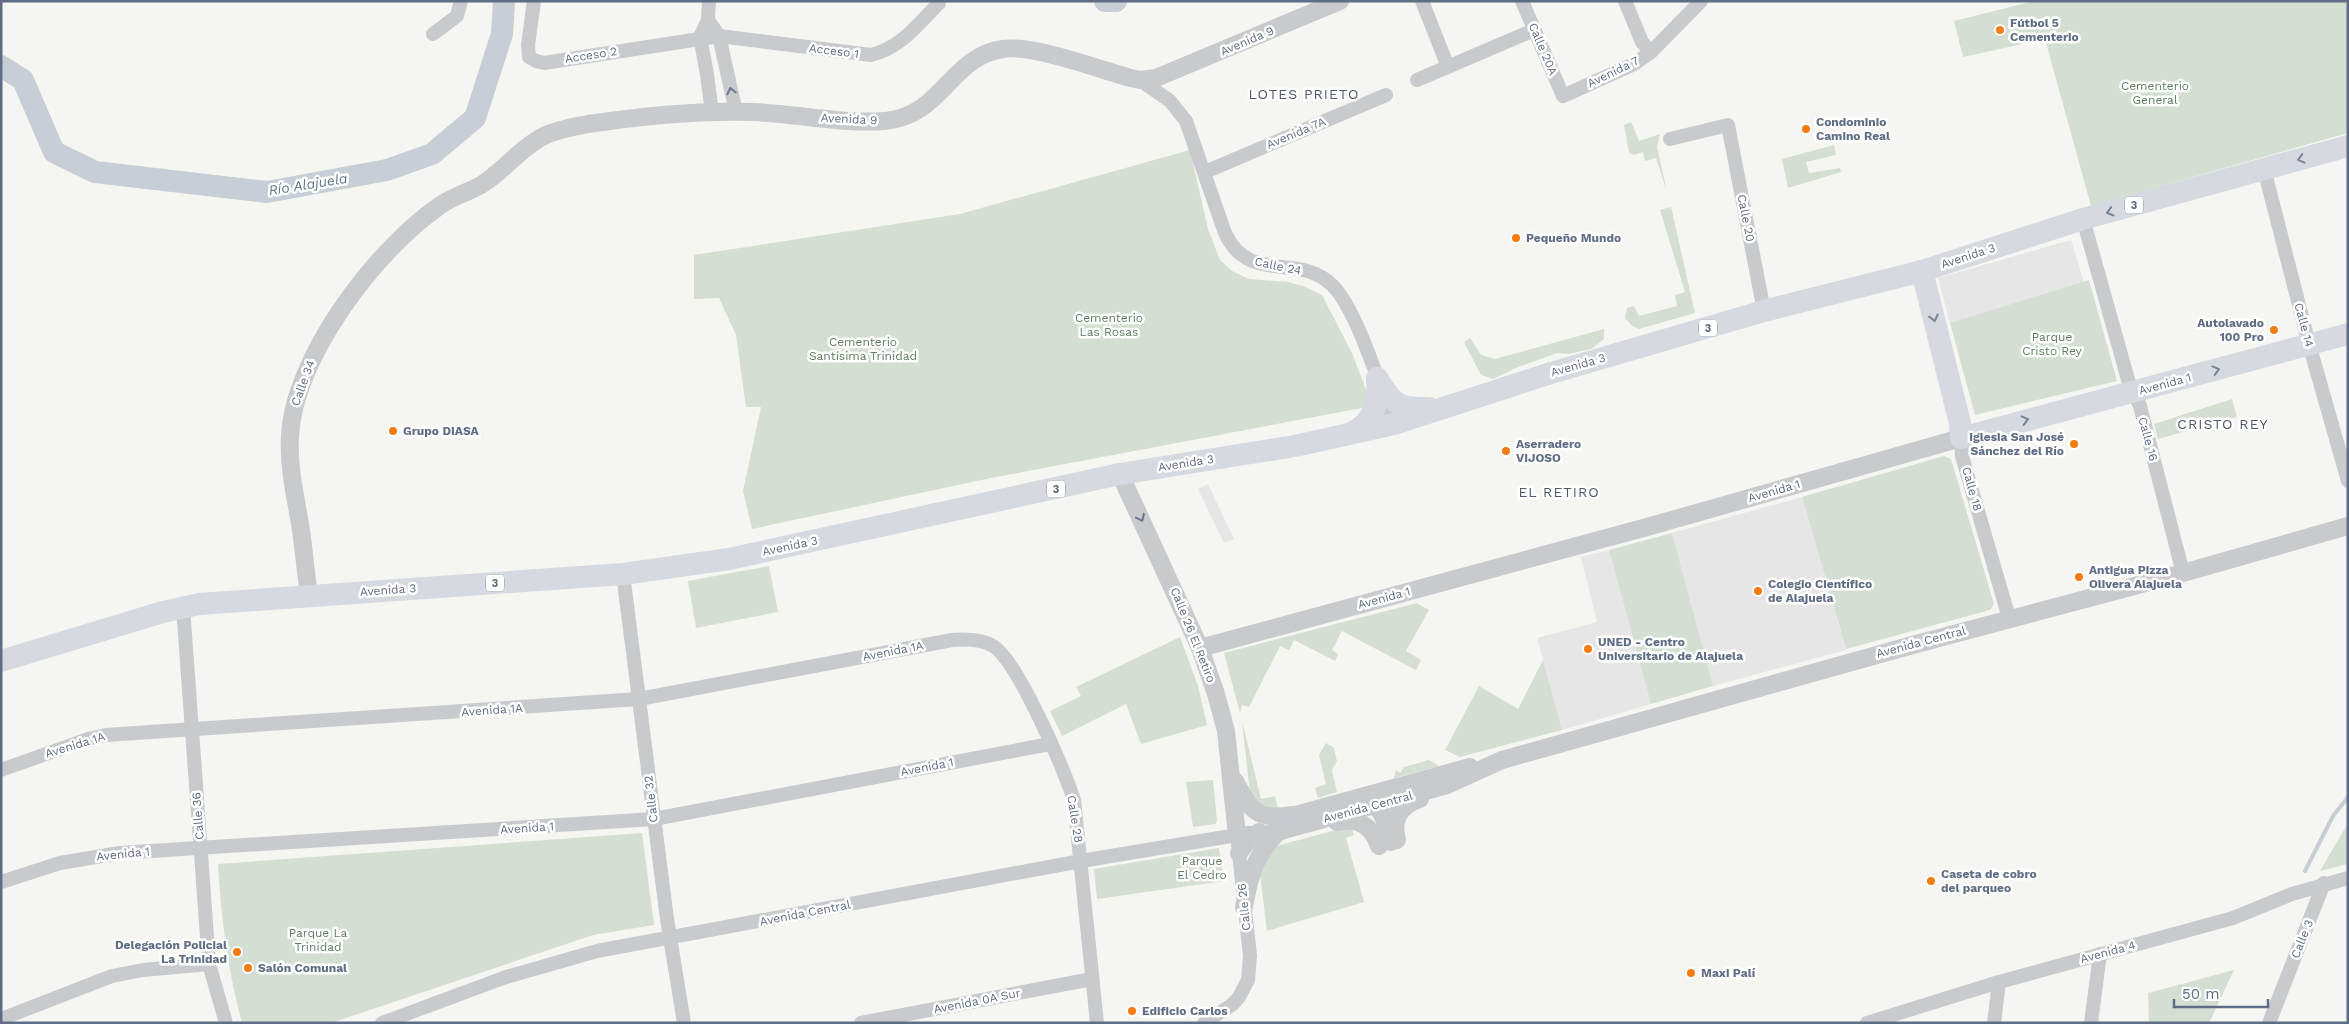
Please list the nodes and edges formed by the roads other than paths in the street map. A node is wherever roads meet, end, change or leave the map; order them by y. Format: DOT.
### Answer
graph roads {
  1 [pos="461,1"];
  2 [pos="534,1"];
  3 [pos="709,1"];
  4 [pos="1340,1"];
  5 [pos="1422,1"];
  6 [pos="1522,1"];
  7 [pos="1625,1"];
  8 [pos="1701,1"];
  9 [pos="939,3"];
  10 [pos="1534,30"];
  11 [pos="433,34"];
  12 [pos="710,36"];
  13 [pos="1650,52"];
  14 [pos="1448,67"];
  15 [pos="1176,71"];
  16 [pos="1140,80"];
  17 [pos="1417,80"];
  18 [pos="1386,95"];
  19 [pos="1563,96"];
  20 [pos="1170,101"];
  21 [pos="736,112"];
  22 [pos="712,113"];
  23 [pos="1670,139"];
  24 [pos="2348,146"];
  25 [pos="2264,169"];
  26 [pos="1206,172"];
  27 [pos="430,212"];
  28 [pos="2084,219"];
  29 [pos="1922,271"];
  30 [pos="1764,311"];
  31 [pos="2348,334"];
  32 [pos="2309,344"];
  33 [pos="1377,378"];
  34 [pos="2133,393"];
  35 [pos="1448,408"];
  36 [pos="1394,424"];
  37 [pos="1343,436"];
  38 [pos="1961,438"];
  39 [pos="1120,474"];
  40 [pos="2348,481"];
  41 [pos="2348,526"];
  42 [pos="2183,573"];
  43 [pos="623,574"];
  44 [pos="309,596"];
  45 [pos="184,607"];
  46 [pos="2009,618"];
  47 [pos="984,642"];
  48 [pos="1200,648"];
  49 [pos="1,661"];
  50 [pos="639,699"];
  51 [pos="192,729"];
  52 [pos="1050,744"];
  53 [pos="1,770"];
  54 [pos="1463,771"];
  55 [pos="1231,773"];
  56 [pos="1416,787"];
  57 [pos="1376,805"];
  58 [pos="654,819"];
  59 [pos="1296,821"];
  60 [pos="1279,831"];
  61 [pos="1245,835"];
  62 [pos="1388,843"];
  63 [pos="200,848"];
  64 [pos="1239,853"];
  65 [pos="1081,861"];
  66 [pos="2348,878"];
  67 [pos="1,882"];
  68 [pos="2324,883"];
  69 [pos="1244,907"];
  70 [pos="670,938"];
  71 [pos="2100,954"];
  72 [pos="209,964"];
  73 [pos="1092,979"];
  74 [pos="1999,982"];
  75 [pos="1,1019"];
  76 [pos="226,1023"];
  77 [pos="382,1023"];
  78 [pos="684,1023"];
  79 [pos="861,1023"];
  80 [pos="1097,1023"];
  81 [pos="1204,1023"];
  82 [pos="1867,1023"];
  83 [pos="1994,1023"];
  84 [pos="2090,1023"];
  85 [pos="2269,1023"];
  1 -- 11 [label="street"];
  2 -- 12 [label="street, Acceso 2"];
  3 -- 12 [label="street"];
  4 -- 15 [label="street, Avenida 9"];
  5 -- 14 [label="street"];
  6 -- 10 [label="street, Calle 20A"];
  7 -- 13 [label="street"];
  8 -- 13 [label="street, Avenida 7"];
  9 -- 12 [label="street, Acceso 1"];
  10 -- 14 [label="street"];
  10 -- 19 [label="street, Calle 20A"];
  21 -- 12 [label="street, one-way"];
  12 -- 22 [label="street"];
  13 -- 19 [label="street, Avenida 7"];
  14 -- 17 [label="street"];
  15 -- 16 [label="street, Avenida 9"];
  15 -- 20 [label="street"];
  16 -- 20 [label="street, Calle 24"];
  16 -- 21 [label="street, Avenida 9"];
  18 -- 26 [label="street, Avenida 7A"];
  20 -- 26 [label="street, Calle 24"];
  21 -- 22 [label="street, Avenida 9"];
  22 -- 27 [label="street, Avenida 9"];
  23 -- 30 [label="street, Calle 20"];
  24 -- 25 [label="main road, Avenida 3 / 3, one-way"];
  25 -- 28 [label="main road, Avenida 3 / 3, one-way"];
  25 -- 32 [label="street, Calle 14"];
  26 -- 33 [label="street, Calle 24"];
  27 -- 44 [label="street, Calle 34"];
  28 -- 29 [label="main road, Avenida 3 / 3"];
  28 -- 34 [label="street, Calle 16"];
  29 -- 30 [label="main road, Avenida 3 / 3"];
  29 -- 38 [label="main road, Calle 18, one-way"];
  30 -- 35 [label="main road, Avenida 3 / 3"];
  31 -- 32 [label="main road, Avenida 1"];
  34 -- 32 [label="main road, Avenida 1, one-way"];
  32 -- 40 [label="street, Calle 14"];
  33 -- 35 [label="main road"];
  33 -- 36 [label="street, Calle 24"];
  33 -- 37 [label="main road"];
  38 -- 34 [label="main road, Avenida 1, one-way"];
  34 -- 42 [label="street, Calle 16"];
  35 -- 36 [label="main road, Avenida 3 / 3"];
  36 -- 37 [label="main road, Avenida 3 / 3"];
  37 -- 39 [label="main road, Avenida 3 / 3"];
  38 -- 46 [label="street, Calle 18"];
  38 -- 48 [label="street, Avenida 1"];
  39 -- 43 [label="main road, Avenida 3 / 3"];
  39 -- 48 [label="street, Calle 26 El Retiro, one-way"];
  41 -- 42 [label="street, Avenida Central"];
  42 -- 46 [label="street, Avenida Central"];
  43 -- 44 [label="main road, Avenida 3 / 3"];
  43 -- 50 [label="street, Calle 32"];
  44 -- 45 [label="main road, Avenida 3 / 3"];
  45 -- 49 [label="main road, Avenida 3 / 3"];
  45 -- 51 [label="street, Calle 36"];
  46 -- 54 [label="street, Avenida Central"];
  47 -- 50 [label="street, Avenida 1A"];
  47 -- 52 [label="street, Calle 28"];
  48 -- 55 [label="street, Calle 26 El Retiro"];
  50 -- 51 [label="street, Avenida 1A"];
  50 -- 58 [label="street, Calle 32"];
  51 -- 53 [label="street, Avenida 1A"];
  51 -- 63 [label="street, Calle 36"];
  52 -- 58 [label="street, Avenida 1"];
  52 -- 65 [label="street, Calle 28"];
  54 -- 56 [label="street, Avenida Central"];
  54 -- 62 [label="street"];
  55 -- 59 [label="street"];
  55 -- 61 [label="street, Calle 26 El Retiro"];
  56 -- 57 [label="street, Avenida Central"];
  56 -- 59 [label="street, Avenida Central"];
  57 -- 59 [label="street, Avenida Central"];
  57 -- 61 [label="street"];
  57 -- 62 [label="street"];
  58 -- 63 [label="street, Avenida 1"];
  58 -- 70 [label="street, Calle 32"];
  59 -- 60 [label="street, Avenida Central"];
  59 -- 61 [label="street, Avenida Central"];
  59 -- 62 [label="street"];
  60 -- 61 [label="street, Avenida Central"];
  60 -- 69 [label="street"];
  61 -- 64 [label="street"];
  61 -- 65 [label="street, Avenida Central"];
  63 -- 67 [label="street, Avenida 1"];
  63 -- 72 [label="street, Calle 36"];
  64 -- 69 [label="street, Calle 26"];
  65 -- 70 [label="street, Avenida Central"];
  65 -- 73 [label="street, Calle 28"];
  66 -- 68 [label="street, Avenida 4"];
  68 -- 71 [label="street, Avenida 4"];
  68 -- 85 [label="street, Calle 3"];
  69 -- 81 [label="street, Calle 26"];
  70 -- 77 [label="street, Avenida Central"];
  70 -- 78 [label="street, Calle 32"];
  71 -- 74 [label="street, Avenida 4"];
  71 -- 84 [label="street"];
  72 -- 75 [label="street"];
  72 -- 76 [label="street, Calle 36"];
  73 -- 79 [label="street, Avenida 0A Sur"];
  73 -- 80 [label="street, Calle 28"];
  74 -- 82 [label="street, Avenida 4"];
  74 -- 83 [label="street"];
}
